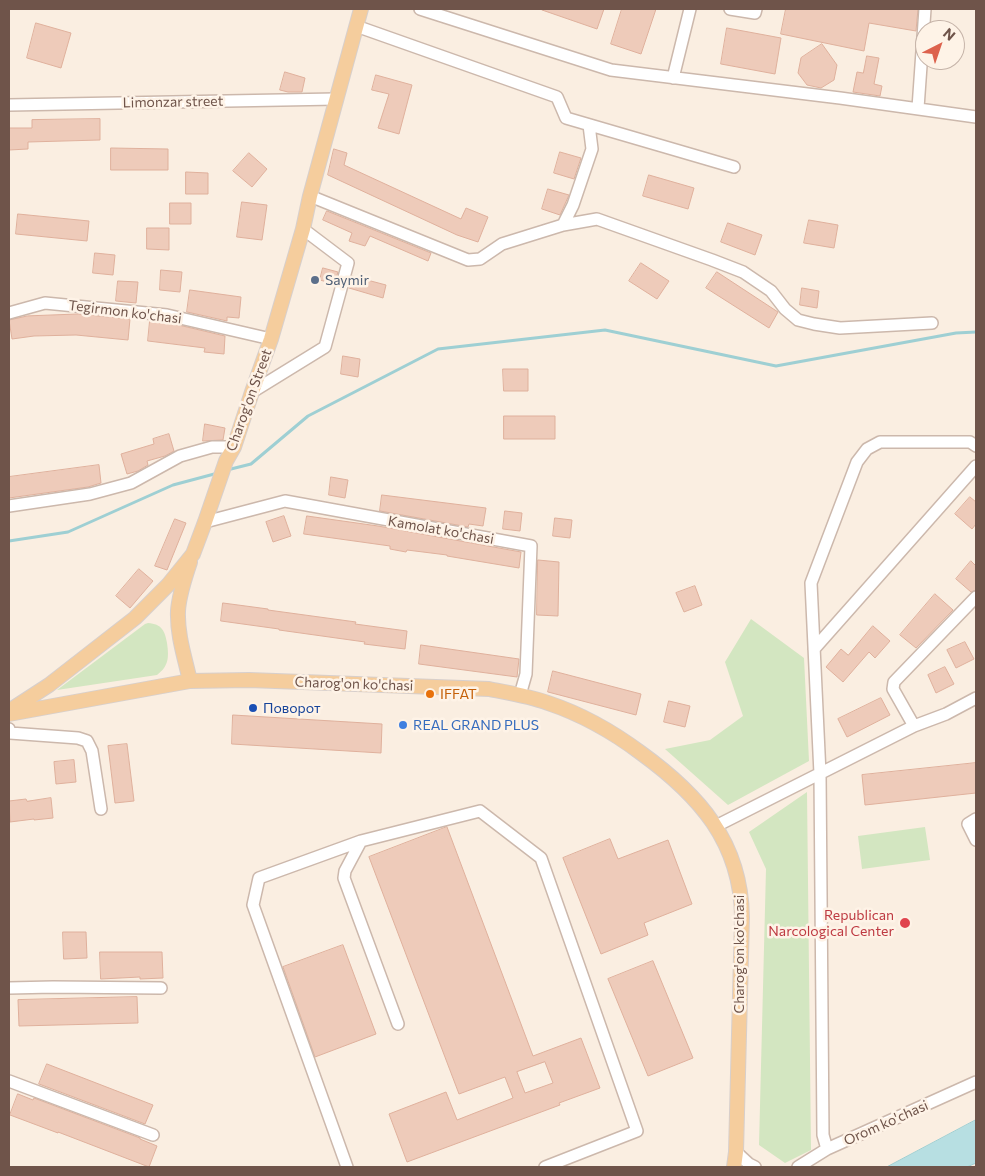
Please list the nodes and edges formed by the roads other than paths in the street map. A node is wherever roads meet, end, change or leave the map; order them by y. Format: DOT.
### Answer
graph roads {
  1 [pos="361,9"];
  2 [pos="420,9"];
  3 [pos="690,9"];
  4 [pos="730,9"];
  5 [pos="756,9"];
  6 [pos="925,9"];
  7 [pos="356,26"];
  8 [pos="673,78"];
  9 [pos="336,99"];
  10 [pos="9,105"];
  11 [pos="918,108"];
  12 [pos="976,117"];
  13 [pos="589,125"];
  14 [pos="734,167"];
  15 [pos="310,196"];
  16 [pos="563,225"];
  17 [pos="303,229"];
  18 [pos="9,313"];
  19 [pos="932,324"];
  20 [pos="271,340"];
  21 [pos="252,392"];
  22 [pos="976,446"];
  23 [pos="234,447"];
  24 [pos="976,466"];
  25 [pos="9,506"];
  26 [pos="205,522"];
  27 [pos="192,554"];
  28 [pos="976,597"];
  29 [pos="814,649"];
  30 [pos="190,681"];
  31 [pos="520,695"];
  32 [pos="976,698"];
  33 [pos="9,712"];
  34 [pos="914,726"];
  35 [pos="9,729"];
  36 [pos="820,774"];
  37 [pos="101,809"];
  38 [pos="976,819"];
  39 [pos="716,826"];
  40 [pos="976,840"];
  41 [pos="361,841"];
  42 [pos="9,988"];
  43 [pos="161,988"];
  44 [pos="398,1024"];
  45 [pos="9,1081"];
  46 [pos="976,1082"];
  47 [pos="153,1135"];
  48 [pos="827,1149"];
  49 [pos="736,1152"];
  50 [pos="347,1167"];
  51 [pos="545,1167"];
  52 [pos="734,1167"];
  53 [pos="739,1167"];
  54 [pos="755,1167"];
  55 [pos="798,1167"];
  1 -- 7 [label="main road, Charog'on Street"];
  2 -- 8 [label="street"];
  3 -- 8 [label="street"];
  4 -- 5 [label="street"];
  6 -- 11 [label="street"];
  7 -- 9 [label="main road, Charog'on Street"];
  7 -- 13 [label="street"];
  8 -- 11 [label="street"];
  9 -- 10 [label="street, Limonzar street"];
  9 -- 15 [label="main road, Charog'on Street"];
  11 -- 12 [label="street"];
  13 -- 14 [label="street"];
  13 -- 16 [label="street"];
  15 -- 16 [label="street"];
  15 -- 17 [label="main road, Charog'on Street"];
  16 -- 19 [label="street"];
  17 -- 20 [label="main road, Charog'on Street"];
  17 -- 21 [label="street"];
  18 -- 20 [label="street, Tegirmon ko'chasi"];
  20 -- 21 [label="main road, Charog'on Street"];
  21 -- 23 [label="main road, Charog'on Street"];
  22 -- 29 [label="street"];
  23 -- 25 [label="street"];
  23 -- 26 [label="main road, Charog'on Street"];
  24 -- 29 [label="street"];
  26 -- 27 [label="main road, Charog'on Street"];
  26 -- 31 [label="street, Kamolat ko'chasi"];
  27 -- 30 [label="main road"];
  27 -- 33 [label="main road, Charog'on Street"];
  28 -- 34 [label="street"];
  29 -- 36 [label="street"];
  30 -- 31 [label="main road, Charog'on ko'chasi"];
  30 -- 33 [label="main road, Charog'on ko'chasi"];
  31 -- 39 [label="main road, Charog'on ko'chasi"];
  32 -- 34 [label="street"];
  34 -- 36 [label="street"];
  35 -- 37 [label="street"];
  36 -- 39 [label="street"];
  36 -- 48 [label="street"];
  38 -- 40 [label="street"];
  39 -- 49 [label="main road, Charog'on ko'chasi"];
  41 -- 44 [label="street"];
  41 -- 50 [label="street"];
  41 -- 51 [label="street"];
  42 -- 43 [label="street"];
  45 -- 47 [label="street"];
  46 -- 48 [label="street, Orom ko'chasi"];
  48 -- 55 [label="street, Orom ko'chasi"];
  49 -- 52 [label="main road"];
  49 -- 53 [label="main road"];
  49 -- 54 [label="street"];
}
